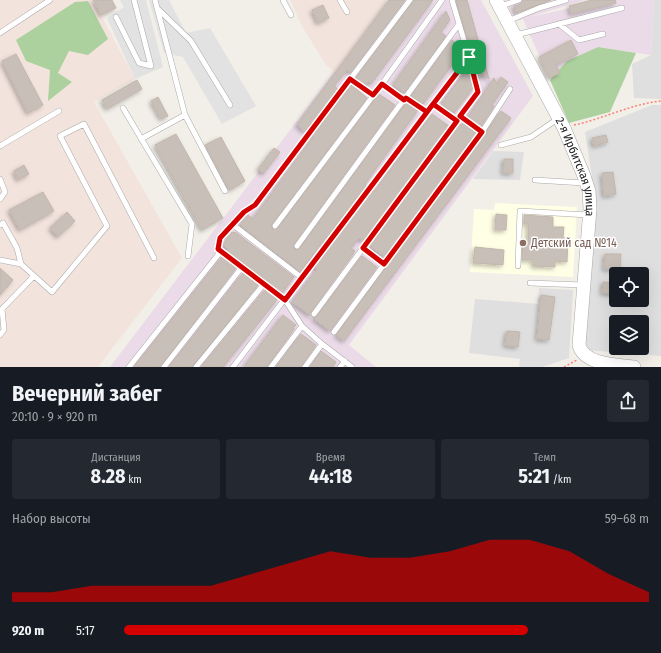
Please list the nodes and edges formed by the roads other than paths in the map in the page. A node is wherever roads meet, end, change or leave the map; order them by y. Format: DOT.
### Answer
graph roads {
  1 [pos="50,0"];
  2 [pos="134,0"];
  3 [pos="155,0"];
  4 [pos="284,0"];
  5 [pos="340,0"];
  6 [pos="410,0"];
  7 [pos="442,0"];
  8 [pos="452,0"];
  9 [pos="519,0"];
  10 [pos="566,0"];
  11 [pos="498,4"];
  12 [pos="157,8"];
  13 [pos="622,8"];
  14 [pos="347,12"];
  15 [pos="291,15"];
  16 [pos="116,17"];
  17 [pos="507,21"];
  18 [pos="459,24"];
  19 [pos="559,24"];
  20 [pos="0,33"];
  21 [pos="603,34"];
  22 [pos="515,35"];
  23 [pos="469,57"];
  24 [pos="350,79"];
  25 [pos="382,84"];
  26 [pos="510,89"];
  27 [pos="373,95"];
  28 [pos="405,99"];
  29 [pos="433,104"];
  30 [pos="230,105"];
  31 [pos="123,108"];
  32 [pos="59,111"];
  33 [pos="427,112"];
  34 [pos="185,115"];
  35 [pos="460,116"];
  36 [pos="457,121"];
  37 [pos="561,123"];
  38 [pos="482,132"];
  39 [pos="141,139"];
  40 [pos="501,145"];
  41 [pos="0,146"];
  42 [pos="0,179"];
  43 [pos="536,180"];
  44 [pos="586,183"];
  45 [pos="225,191"];
  46 [pos="0,199"];
  47 [pos="590,215"];
  48 [pos="0,224"];
  49 [pos="232,224"];
  50 [pos="275,226"];
  51 [pos="297,246"];
  52 [pos="363,248"];
  53 [pos="218,249"];
  54 [pos="188,256"];
  55 [pos="154,258"];
  56 [pos="0,260"];
  57 [pos="21,264"];
  58 [pos="384,264"];
  59 [pos="518,266"];
  60 [pos="242,267"];
  61 [pos="34,276"];
  62 [pos="302,278"];
  63 [pos="530,283"];
  64 [pos="264,284"];
  65 [pos="584,285"];
  66 [pos="285,300"];
  67 [pos="314,314"];
  68 [pos="302,326"];
  69 [pos="334,332"];
  70 [pos="0,335"];
  71 [pos="322,344"];
  72 [pos="345,361"];
  73 [pos="129,367"];
  74 [pos="164,367"];
  75 [pos="196,367"];
  76 [pos="233,367"];
  77 [pos="271,367"];
  78 [pos="305,367"];
  79 [pos="340,367"];
  80 [pos="352,367"];
  81 [pos="634,367"];
  1 -- 20 [label="lane"];
  2 -- 16 [label="lane"];
  3 -- 12 [label="lane"];
  4 -- 15 [label="lane"];
  5 -- 14 [label="lane"];
  6 -- 24 [label="lane"];
  7 -- 25 [label="lane"];
  8 -- 18 [label="lane"];
  9 -- 11 [label="lane"];
  10 -- 17 [label="lane"];
  11 -- 17 [label="street, 2-я Ирбитская улица"];
  12 -- 30 [label="lane"];
  12 -- 34 [label="lane"];
  13 -- 19 [label="lane"];
  17 -- 22 [label="street, 2-я Ирбитская улица"];
  18 -- 23 [label="lane"];
  18 -- 28 [label="lane"];
  19 -- 21 [label="lane"];
  19 -- 22 [label="lane"];
  22 -- 37 [label="street, 2-я Ирбитская улица"];
  23 -- 29 [label="lane"];
  23 -- 35 [label="lane"];
  24 -- 27 [label="lane"];
  24 -- 49 [label="lane"];
  25 -- 27 [label="lane"];
  25 -- 28 [label="lane"];
  26 -- 38 [label="lane"];
  27 -- 50 [label="lane"];
  28 -- 33 [label="lane"];
  28 -- 51 [label="lane"];
  29 -- 33 [label="lane"];
  29 -- 36 [label="lane"];
  31 -- 39 [label="lane"];
  32 -- 41 [label="lane"];
  33 -- 62 [label="lane"];
  34 -- 39 [label="lane"];
  34 -- 45 [label="lane"];
  35 -- 36 [label="lane"];
  35 -- 38 [label="lane"];
  36 -- 52 [label="lane"];
  37 -- 40 [label="lane"];
  37 -- 44 [label="street, 2-я Ирбитская улица"];
  38 -- 58 [label="lane"];
  39 -- 54 [label="lane"];
  42 -- 46 [label="lane"];
  43 -- 44 [label="lane"];
  44 -- 47 [label="street, 2-я Ирбитская улица"];
  47 -- 59 [label="lane"];
  47 -- 65 [label="street, 2-я Ирбитская улица"];
  48 -- 57 [label="lane"];
  49 -- 53 [label="lane"];
  49 -- 62 [label="lane"];
  52 -- 58 [label="lane"];
  52 -- 67 [label="lane"];
  53 -- 60 [label="lane"];
  53 -- 73 [label="lane"];
  55 -- 61 [label="lane"];
  56 -- 57 [label="lane"];
  57 -- 61 [label="lane"];
  58 -- 69 [label="lane"];
  60 -- 64 [label="lane"];
  60 -- 74 [label="lane"];
  61 -- 70 [label="lane"];
  62 -- 66 [label="lane"];
  63 -- 65 [label="lane"];
  64 -- 66 [label="lane"];
  64 -- 75 [label="lane"];
  65 -- 81 [label="street, 2-я Ирбитская улица"];
  66 -- 68 [label="lane"];
  66 -- 76 [label="lane"];
  68 -- 71 [label="lane"];
  68 -- 77 [label="lane"];
  71 -- 72 [label="lane"];
  71 -- 78 [label="lane"];
  72 -- 79 [label="lane"];
  72 -- 80 [label="lane"];
}
